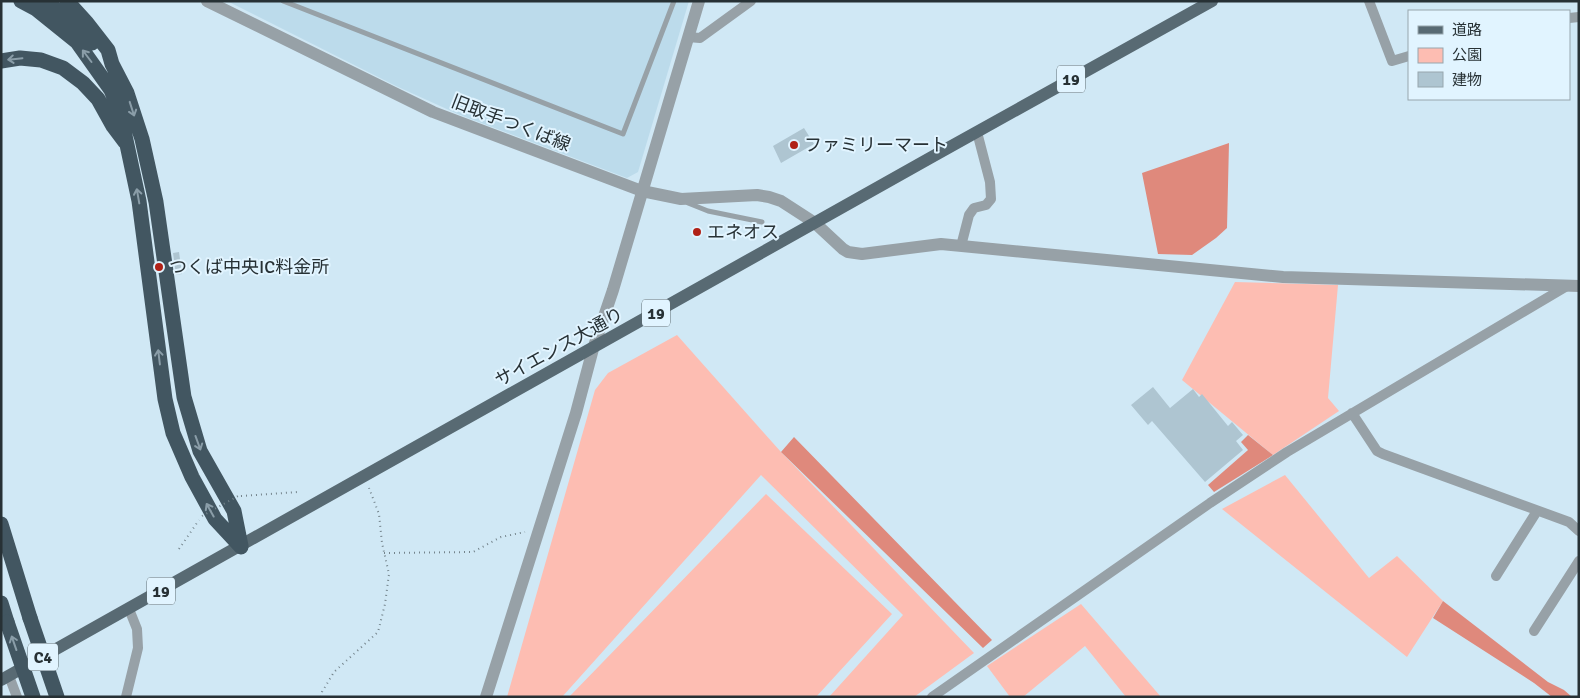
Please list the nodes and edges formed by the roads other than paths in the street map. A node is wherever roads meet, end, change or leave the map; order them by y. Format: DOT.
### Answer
graph roads {
  1 [pos="21,1"];
  2 [pos="44,1"];
  3 [pos="68,1"];
  4 [pos="206,1"];
  5 [pos="283,1"];
  6 [pos="674,1"];
  7 [pos="699,1"];
  8 [pos="751,1"];
  9 [pos="1212,1"];
  10 [pos="1368,1"];
  11 [pos="688,36"];
  12 [pos="1408,56"];
  13 [pos="1,61"];
  14 [pos="112,64"];
  15 [pos="977,132"];
  16 [pos="129,147"];
  17 [pos="642,191"];
  18 [pos="681,200"];
  19 [pos="762,222"];
  20 [pos="815,223"];
  21 [pos="961,246"];
  22 [pos="1573,286"];
  23 [pos="593,349"];
  24 [pos="1352,414"];
  25 [pos="1537,511"];
  26 [pos="1,524"];
  27 [pos="1579,531"];
  28 [pos="241,547"];
  29 [pos="1579,561"];
  30 [pos="1496,576"];
  31 [pos="1,603"];
  32 [pos="129,609"];
  33 [pos="1534,631"];
  34 [pos="5,678"];
  35 [pos="18,697"];
  36 [pos="33,697"];
  37 [pos="56,697"];
  38 [pos="126,697"];
  39 [pos="486,697"];
  40 [pos="932,697"];
  16 -- 1 [label="highway, one-way"];
  2 -- 14 [label="highway"];
  3 -- 14 [label="highway"];
  4 -- 17 [label="street, 旧取手つくば線"];
  5 -- 6 [label="lane"];
  7 -- 11 [label="street"];
  8 -- 11 [label="street"];
  9 -- 15 [label="main road, サイエンス大通り / 19"];
  10 -- 12 [label="street"];
  11 -- 17 [label="street"];
  16 -- 13 [label="highway, one-way"];
  14 -- 28 [label="highway, one-way"];
  15 -- 20 [label="main road, サイエンス大通り / 19"];
  15 -- 21 [label="street"];
  28 -- 16 [label="highway, one-way"];
  17 -- 18 [label="street, 旧取手つくば線"];
  17 -- 23 [label="street"];
  18 -- 19 [label="lane"];
  18 -- 20 [label="street, 旧取手つくば線"];
  20 -- 21 [label="street, 旧取手つくば線"];
  20 -- 23 [label="main road, サイエンス大通り / 19"];
  21 -- 22 [label="street, 旧取手つくば線"];
  22 -- 24 [label="street"];
  23 -- 28 [label="main road, サイエンス大通り / 19"];
  23 -- 39 [label="street"];
  24 -- 25 [label="street"];
  24 -- 40 [label="street"];
  25 -- 27 [label="street"];
  25 -- 30 [label="street"];
  26 -- 37 [label="highway, C4, bridge"];
  28 -- 32 [label="main road, サイエンス大通り / 19"];
  29 -- 33 [label="street"];
  36 -- 31 [label="highway, C4, one-way, bridge"];
  32 -- 34 [label="main road, サイエンス大通り / 19"];
  32 -- 38 [label="street"];
  34 -- 35 [label="street"];
}
